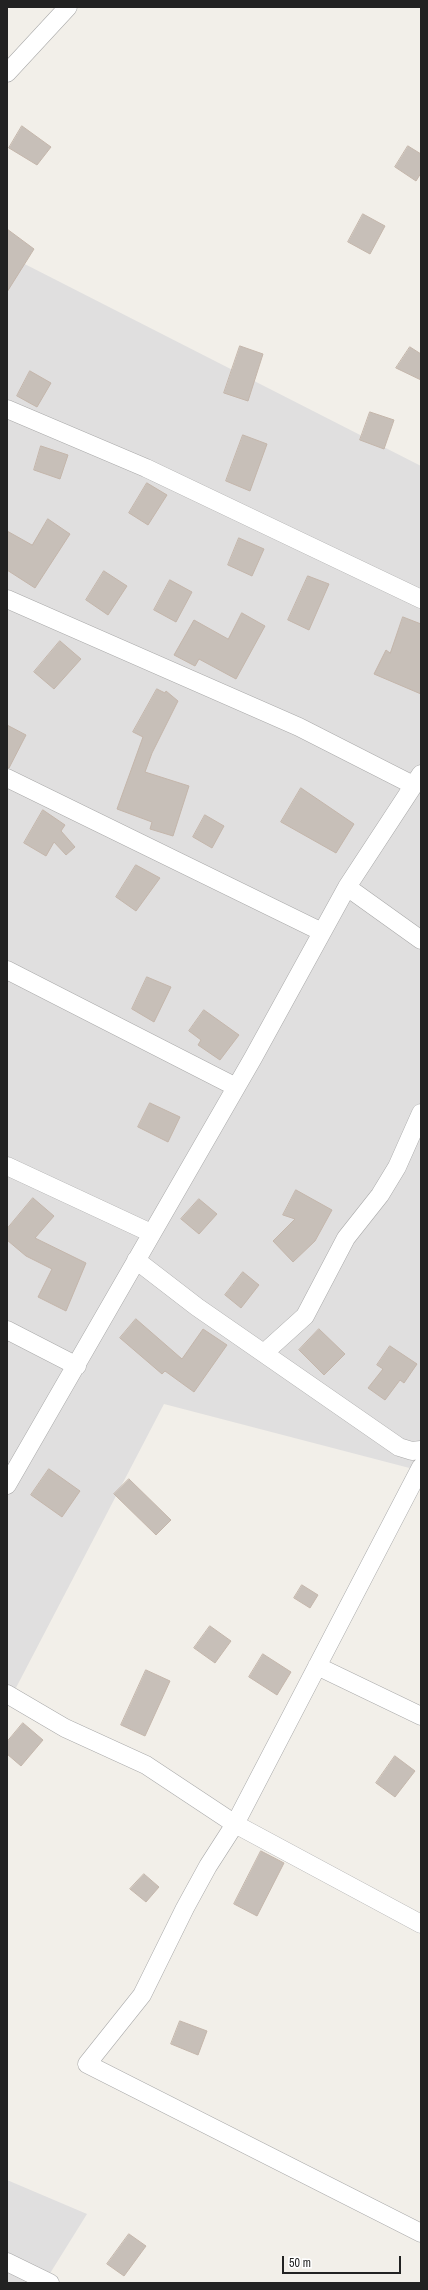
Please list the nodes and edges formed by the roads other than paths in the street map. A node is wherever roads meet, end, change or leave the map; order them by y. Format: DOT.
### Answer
graph roads {
  1 [pos="68,7"];
  2 [pos="7,73"];
  3 [pos="7,409"];
  4 [pos="7,598"];
  5 [pos="421,599"];
  6 [pos="7,778"];
  7 [pos="417,780"];
  8 [pos="347,887"];
  9 [pos="322,932"];
  10 [pos="421,940"];
  11 [pos="7,970"];
  12 [pos="236,1088"];
  13 [pos="421,1113"];
  14 [pos="7,1166"];
  15 [pos="151,1233"];
  16 [pos="136,1260"];
  17 [pos="7,1330"];
  18 [pos="264,1354"];
  19 [pos="77,1366"];
  20 [pos="421,1450"];
  21 [pos="421,1467"];
  22 [pos="7,1485"];
  23 [pos="317,1666"];
  24 [pos="7,1694"];
  25 [pos="421,1716"];
  26 [pos="235,1824"];
  27 [pos="421,1924"];
  28 [pos="421,2233"];
  29 [pos="7,2262"];
  30 [pos="50,2283"];
  1 -- 2 [label="street"];
  3 -- 5 [label="street"];
  4 -- 7 [label="street"];
  6 -- 9 [label="street"];
  7 -- 8 [label="street"];
  8 -- 9 [label="street"];
  8 -- 10 [label="street"];
  9 -- 12 [label="street"];
  11 -- 12 [label="street"];
  12 -- 15 [label="street"];
  13 -- 18 [label="street"];
  14 -- 15 [label="street"];
  15 -- 16 [label="street"];
  16 -- 18 [label="street"];
  16 -- 19 [label="street"];
  17 -- 19 [label="street"];
  18 -- 20 [label="street"];
  19 -- 22 [label="street"];
  21 -- 23 [label="street"];
  23 -- 25 [label="street"];
  23 -- 26 [label="street"];
  24 -- 26 [label="street"];
  26 -- 27 [label="street"];
  26 -- 28 [label="street"];
  29 -- 30 [label="street"];
}
